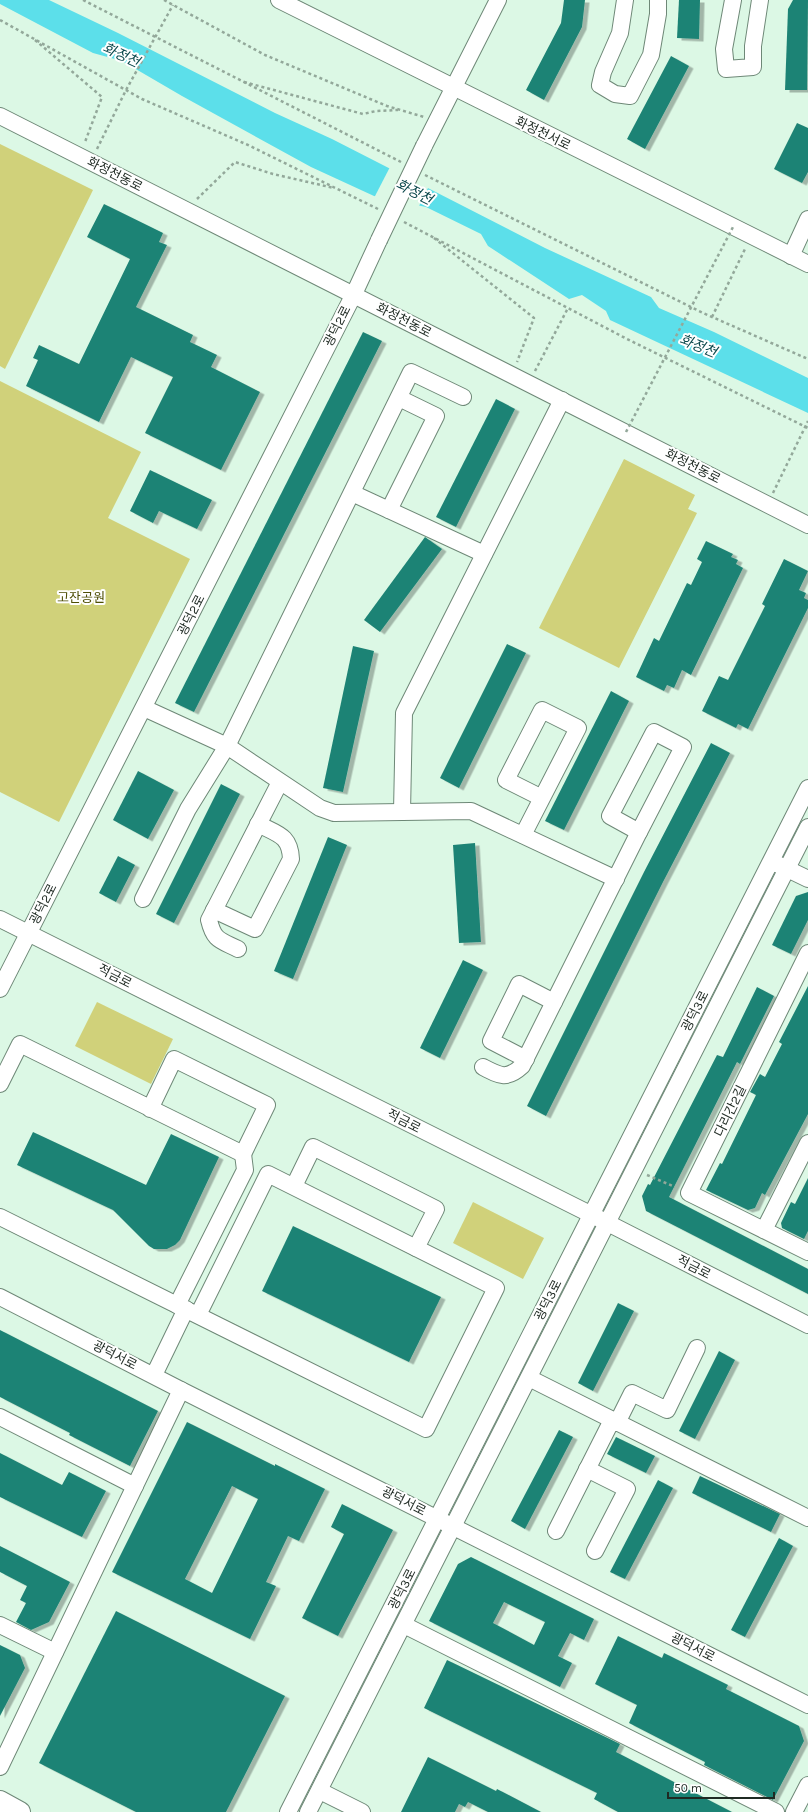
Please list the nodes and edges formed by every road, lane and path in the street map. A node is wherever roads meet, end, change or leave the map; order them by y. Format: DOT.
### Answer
graph roads {
  1 [pos="83,0"];
  2 [pos="164,0"];
  3 [pos="279,0"];
  4 [pos="498,0"];
  5 [pos="624,0"];
  6 [pos="658,0"];
  7 [pos="733,0"];
  8 [pos="760,0"];
  9 [pos="173,5"];
  10 [pos="30,36"];
  11 [pos="155,37"];
  12 [pos="239,80"];
  13 [pos="454,88"];
  14 [pos="401,110"];
  15 [pos="0,116"];
  16 [pos="437,121"];
  17 [pos="85,159"];
  18 [pos="401,162"];
  19 [pos="422,173"];
  20 [pos="340,190"];
  21 [pos="187,210"];
  22 [pos="808,219"];
  23 [pos="733,227"];
  24 [pos="429,234"];
  25 [pos="751,236"];
  26 [pos="791,256"];
  27 [pos="808,264"];
  28 [pos="354,294"];
  29 [pos="568,308"];
  30 [pos="712,317"];
  31 [pos="808,359"];
  32 [pos="512,375"];
  33 [pos="528,383"];
  34 [pos="463,397"];
  35 [pos="399,398"];
  36 [pos="562,400"];
  37 [pos="808,421"];
  38 [pos="626,432"];
  39 [pos="352,493"];
  40 [pos="768,504"];
  41 [pos="389,510"];
  42 [pos="808,525"];
  43 [pos="484,554"];
  44 [pos="144,708"];
  45 [pos="227,746"];
  46 [pos="280,782"];
  47 [pos="808,788"];
  48 [pos="542,798"];
  49 [pos="402,812"];
  50 [pos="258,824"];
  51 [pos="808,827"];
  52 [pos="639,832"];
  53 [pos="523,835"];
  54 [pos="771,861"];
  55 [pos="787,869"];
  56 [pos="616,879"];
  57 [pos="808,879"];
  58 [pos="143,899"];
  59 [pos="214,910"];
  60 [pos="0,919"];
  61 [pos="28,933"];
  62 [pos="238,949"];
  63 [pos="808,953"];
  64 [pos="803,974"];
  65 [pos="0,989"];
  66 [pos="554,1002"];
  67 [pos="526,1059"];
  68 [pos="483,1067"];
  69 [pos="0,1084"];
  70 [pos="150,1109"];
  71 [pos="808,1143"];
  72 [pos="243,1154"];
  73 [pos="635,1169"];
  74 [pos="294,1186"];
  75 [pos="689,1193"];
  76 [pos="592,1215"];
  77 [pos="0,1217"];
  78 [pos="608,1223"];
  79 [pos="764,1230"];
  80 [pos="416,1248"];
  81 [pos="808,1252"];
  82 [pos="0,1297"];
  83 [pos="187,1310"];
  84 [pos="808,1325"];
  85 [pos="697,1348"];
  86 [pos="154,1375"];
  87 [pos="529,1378"];
  88 [pos="181,1390"];
  89 [pos="0,1417"];
  90 [pos="615,1422"];
  91 [pos="587,1469"];
  92 [pos="135,1486"];
  93 [pos="438,1518"];
  94 [pos="808,1518"];
  95 [pos="454,1526"];
  96 [pos="556,1531"];
  97 [pos="595,1552"];
  98 [pos="0,1625"];
  99 [pos="404,1625"];
  100 [pos="55,1652"];
  101 [pos="808,1705"];
  102 [pos="0,1768"];
  103 [pos="808,1785"];
  104 [pos="320,1791"];
  105 [pos="0,1801"];
  106 [pos="20,1812"];
  107 [pos="288,1812"];
  108 [pos="308,1812"];
  109 [pos="362,1812"];
  110 [pos="776,1812"];
  111 [pos="794,1812"];
  1 -- 11 [label="path"];
  2 -- 9 [label="path"];
  3 -- 13 [label="street, 화정천서로"];
  4 -- 13 [label="street"];
  5 -- 6 [label="street"];
  7 -- 8 [label="street"];
  9 -- 11 [label="path"];
  9 -- 14 [label="path"];
  10 -- 17 [label="path"];
  11 -- 12 [label="path"];
  11 -- 17 [label="path"];
  12 -- 14 [label="path"];
  12 -- 18 [label="path"];
  13 -- 16 [label="street"];
  13 -- 23 [label="street, 화정천서로"];
  14 -- 16 [label="path"];
  15 -- 17 [label="street, 화정천동로"];
  16 -- 28 [label="street, 광덕2로, bridge"];
  17 -- 21 [label="street, 화정천동로"];
  19 -- 30 [label="path"];
  20 -- 21 [label="path"];
  21 -- 28 [label="street, 화정천동로"];
  22 -- 26 [label="street"];
  23 -- 25 [label="street, 화정천서로"];
  23 -- 38 [label="path, bridge"];
  24 -- 32 [label="path"];
  25 -- 26 [label="street, 화정천서로"];
  25 -- 30 [label="path"];
  26 -- 27 [label="street, 화정천서로"];
  28 -- 32 [label="street, 화정천동로"];
  28 -- 44 [label="street, 광덕2로"];
  29 -- 33 [label="path"];
  30 -- 31 [label="path"];
  32 -- 33 [label="street, 화정천동로"];
  33 -- 36 [label="street, 화정천동로"];
  34 -- 35 [label="street"];
  35 -- 39 [label="street"];
  35 -- 41 [label="street"];
  36 -- 38 [label="street, 화정천동로"];
  36 -- 43 [label="street"];
  37 -- 40 [label="path"];
  38 -- 40 [label="street, 화정천동로"];
  39 -- 41 [label="street"];
  39 -- 45 [label="street"];
  40 -- 42 [label="street, 화정천동로"];
  41 -- 43 [label="street"];
  43 -- 49 [label="street"];
  44 -- 45 [label="street"];
  44 -- 61 [label="street, 광덕2로"];
  45 -- 46 [label="street"];
  45 -- 58 [label="street"];
  46 -- 49 [label="street"];
  46 -- 50 [label="street"];
  47 -- 54 [label="street, 광덕3로"];
  48 -- 48 [label="street"];
  48 -- 53 [label="street"];
  49 -- 53 [label="street"];
  50 -- 59 [label="street"];
  50 -- 59 [label="street"];
  51 -- 55 [label="street, 광덕3로"];
  52 -- 52 [label="street"];
  52 -- 56 [label="street"];
  53 -- 56 [label="street"];
  54 -- 55 [label="street"];
  54 -- 76 [label="street, 광덕3로"];
  55 -- 57 [label="street"];
  55 -- 73 [label="street, 광덕3로"];
  56 -- 66 [label="street"];
  59 -- 62 [label="street"];
  60 -- 61 [label="street, 적금로"];
  61 -- 65 [label="street, 광덕2로"];
  61 -- 76 [label="street, 적금로"];
  63 -- 64 [label="street, 다리간2길"];
  64 -- 75 [label="street, 다리간2길"];
  66 -- 67 [label="street"];
  66 -- 67 [label="street"];
  67 -- 68 [label="street"];
  69 -- 70 [label="street"];
  70 -- 72 [label="street"];
  70 -- 72 [label="street"];
  71 -- 79 [label="street"];
  72 -- 83 [label="street"];
  73 -- 75 [label="path"];
  73 -- 78 [label="street, 광덕3로"];
  74 -- 80 [label="street"];
  74 -- 80 [label="street"];
  74 -- 83 [label="street"];
  75 -- 79 [label="street"];
  76 -- 78 [label="street, 적금로"];
  76 -- 93 [label="street, 광덕3로"];
  77 -- 83 [label="street"];
  78 -- 84 [label="street, 적금로"];
  78 -- 87 [label="street, 광덕3로"];
  79 -- 81 [label="street"];
  80 -- 83 [label="street"];
  82 -- 86 [label="street, 광덕서로"];
  83 -- 86 [label="street"];
  85 -- 90 [label="street"];
  86 -- 88 [label="street, 광덕서로"];
  87 -- 90 [label="street"];
  87 -- 95 [label="street, 광덕3로"];
  88 -- 92 [label="street"];
  88 -- 93 [label="street, 광덕서로"];
  89 -- 92 [label="street"];
  90 -- 91 [label="street"];
  90 -- 94 [label="street"];
  91 -- 96 [label="street"];
  91 -- 97 [label="street"];
  92 -- 100 [label="street"];
  93 -- 95 [label="street, 광덕서로"];
  93 -- 107 [label="street, 광덕3로"];
  95 -- 99 [label="street, 광덕3로"];
  95 -- 101 [label="street, 광덕서로"];
  98 -- 100 [label="street"];
  99 -- 104 [label="street, 광덕3로"];
  99 -- 110 [label="street"];
  100 -- 102 [label="street"];
  103 -- 111 [label="street"];
  104 -- 108 [label="street, 광덕3로"];
  104 -- 109 [label="street"];
  105 -- 106 [label="main road"];
}
